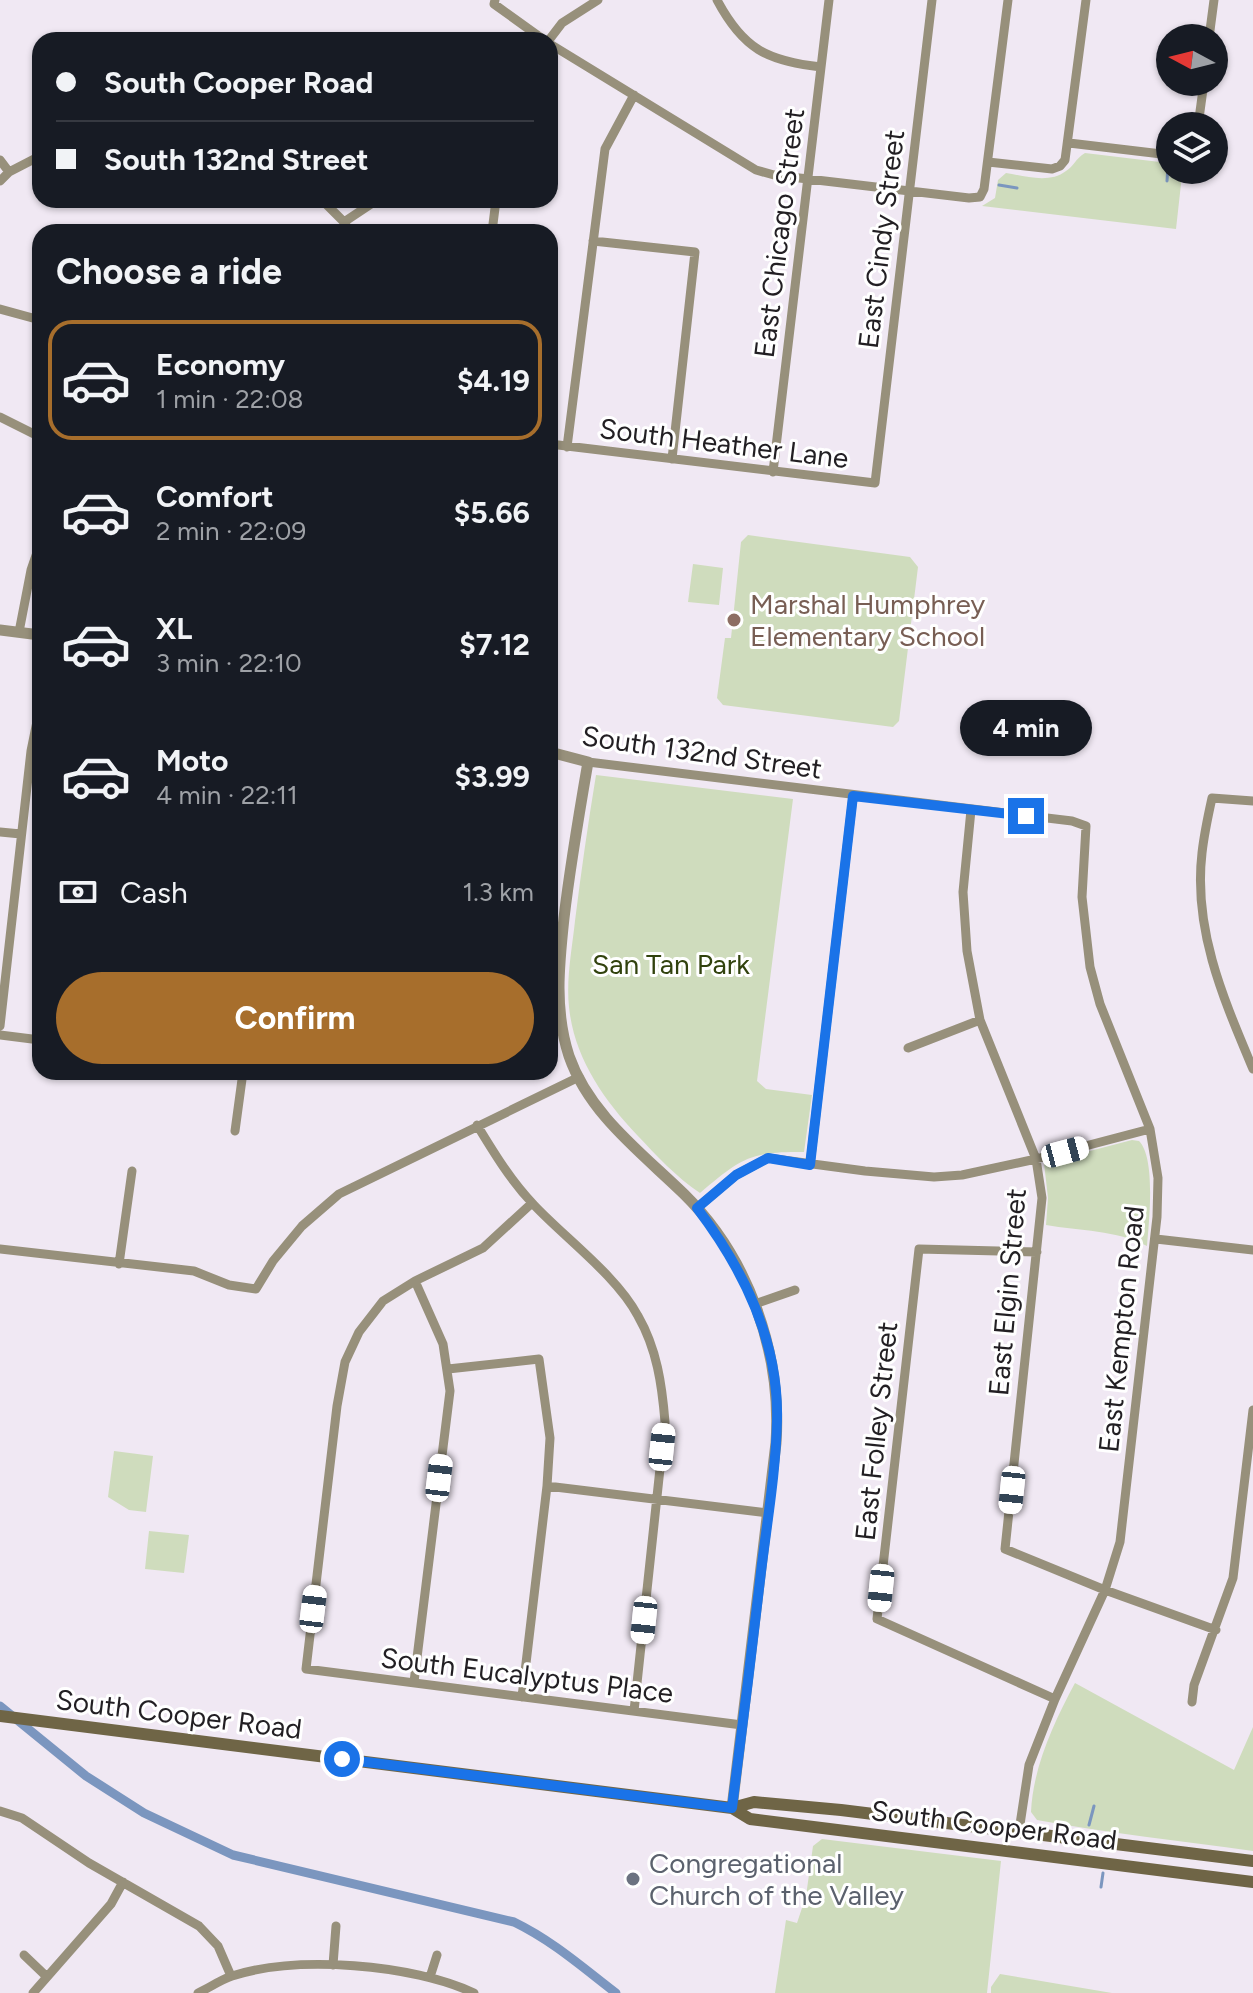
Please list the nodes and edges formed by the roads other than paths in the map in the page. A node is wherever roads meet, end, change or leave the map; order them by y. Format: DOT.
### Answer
graph roads {
  1 [pos="495,0"];
  2 [pos="598,0"];
  3 [pos="717,0"];
  4 [pos="829,0"];
  5 [pos="932,0"];
  6 [pos="1008,0"];
  7 [pos="1086,0"];
  8 [pos="1214,0"];
  9 [pos="1211,24"];
  10 [pos="534,32"];
  11 [pos="554,32"];
  12 [pos="558,48"];
  13 [pos="821,67"];
  14 [pos="634,95"];
  15 [pos="1069,143"];
  16 [pos="1156,153"];
  17 [pos="0,160"];
  18 [pos="32,160"];
  19 [pos="988,162"];
  20 [pos="9,172"];
  21 [pos="807,179"];
  22 [pos="0,181"];
  23 [pos="909,191"];
  24 [pos="330,208"];
  25 [pos="365,208"];
  26 [pos="344,222"];
  27 [pos="593,241"];
  28 [pos="0,309"];
  29 [pos="32,318"];
  30 [pos="0,417"];
  31 [pos="32,433"];
  32 [pos="558,445"];
  33 [pos="567,447"];
  34 [pos="672,459"];
  35 [pos="773,472"];
  36 [pos="875,483"];
  37 [pos="32,567"];
  38 [pos="0,630"];
  39 [pos="19,632"];
  40 [pos="32,634"];
  41 [pos="558,754"];
  42 [pos="588,762"];
  43 [pos="32,773"];
  44 [pos="853,796"];
  45 [pos="1253,801"];
  46 [pos="971,810"];
  47 [pos="1086,826"];
  48 [pos="0,832"];
  49 [pos="21,834"];
  50 [pos="5,945"];
  51 [pos="558,951"];
  52 [pos="558,1001"];
  53 [pos="980,1020"];
  54 [pos="0,1026"];
  55 [pos="0,1035"];
  56 [pos="32,1039"];
  57 [pos="908,1048"];
  58 [pos="1253,1069"];
  59 [pos="579,1077"];
  60 [pos="242,1080"];
  61 [pos="477,1125"];
  62 [pos="1150,1129"];
  63 [pos="235,1131"];
  64 [pos="1036,1159"];
  65 [pos="810,1165"];
  66 [pos="132,1171"];
  67 [pos="532,1203"];
  68 [pos="697,1208"];
  69 [pos="1156,1239"];
  70 [pos="0,1249"];
  71 [pos="1253,1250"];
  72 [pos="1037,1252"];
  73 [pos="119,1264"];
  74 [pos="415,1281"];
  75 [pos="795,1290"];
  76 [pos="755,1304"];
  77 [pos="448,1369"];
  78 [pos="1253,1410"];
  79 [pos="547,1486"];
  80 [pos="657,1499"];
  81 [pos="768,1513"];
  82 [pos="1105,1590"];
  83 [pos="1216,1630"];
  84 [pos="414,1682"];
  85 [pos="522,1697"];
  86 [pos="1055,1699"];
  87 [pos="1192,1702"];
  88 [pos="634,1711"];
  89 [pos="2,1716"];
  90 [pos="742,1725"];
  91 [pos="807,1807"];
  92 [pos="732,1808"];
  93 [pos="0,1811"];
  94 [pos="805,1826"];
  95 [pos="1019,1831"];
  96 [pos="1017,1852"];
  97 [pos="1253,1861"];
  98 [pos="123,1882"];
  99 [pos="1253,1882"];
  100 [pos="336,1926"];
  101 [pos="24,1955"];
  102 [pos="437,1955"];
  103 [pos="333,1965"];
  104 [pos="46,1976"];
  105 [pos="231,1976"];
  106 [pos="430,1977"];
  107 [pos="469,1992"];
  108 [pos="33,1993"];
  109 [pos="198,1993"];
  1 -- 10 [label="street"];
  2 -- 11 [label="street"];
  3 -- 13 [label="street"];
  4 -- 13 [label="street, East Chicago Street"];
  5 -- 23 [label="street, East Cindy Street"];
  6 -- 19 [label="street"];
  7 -- 15 [label="street"];
  8 -- 9 [label="street"];
  12 -- 14 [label="street"];
  13 -- 21 [label="street, East Chicago Street"];
  14 -- 21 [label="street"];
  14 -- 27 [label="street"];
  15 -- 16 [label="street"];
  15 -- 19 [label="street"];
  17 -- 20 [label="street"];
  18 -- 20 [label="street"];
  19 -- 23 [label="street"];
  20 -- 22 [label="street"];
  21 -- 23 [label="street"];
  21 -- 35 [label="street, East Chicago Street"];
  23 -- 36 [label="street, East Cindy Street"];
  24 -- 26 [label="street"];
  25 -- 26 [label="street"];
  27 -- 33 [label="street"];
  27 -- 34 [label="street"];
  28 -- 29 [label="street"];
  30 -- 31 [label="street"];
  32 -- 33 [label="street, South Heather Lane"];
  33 -- 34 [label="street, South Heather Lane"];
  34 -- 35 [label="street, South Heather Lane"];
  35 -- 36 [label="street, South Heather Lane"];
  37 -- 39 [label="street"];
  38 -- 39 [label="street"];
  39 -- 40 [label="street"];
  41 -- 42 [label="street, South 132nd Street"];
  42 -- 44 [label="street, South 132nd Street"];
  42 -- 51 [label="street"];
  43 -- 49 [label="street"];
  44 -- 46 [label="street, South 132nd Street"];
  44 -- 65 [label="street"];
  45 -- 58 [label="street"];
  46 -- 47 [label="street, South 132nd Street"];
  46 -- 53 [label="street, East Elgin Street"];
  47 -- 62 [label="street, East Kempton Road"];
  48 -- 49 [label="street"];
  49 -- 50 [label="street"];
  50 -- 54 [label="street"];
  52 -- 59 [label="street"];
  53 -- 57 [label="street"];
  53 -- 64 [label="street, East Elgin Street"];
  55 -- 56 [label="street"];
  59 -- 61 [label="street"];
  59 -- 68 [label="street"];
  60 -- 63 [label="street"];
  61 -- 67 [label="street"];
  61 -- 73 [label="street"];
  62 -- 64 [label="street"];
  62 -- 69 [label="street, East Kempton Road"];
  64 -- 65 [label="street"];
  64 -- 72 [label="street, East Elgin Street"];
  65 -- 68 [label="street"];
  66 -- 73 [label="street"];
  67 -- 74 [label="street"];
  67 -- 80 [label="street"];
  68 -- 76 [label="street"];
  69 -- 71 [label="street"];
  69 -- 82 [label="street, East Kempton Road"];
  70 -- 73 [label="street"];
  72 -- 82 [label="street, East Elgin Street"];
  72 -- 86 [label="street, East Folley Street"];
  74 -- 77 [label="street"];
  74 -- 84 [label="street, South Eucalyptus Place"];
  75 -- 76 [label="street"];
  76 -- 81 [label="street"];
  77 -- 79 [label="street"];
  77 -- 84 [label="street"];
  78 -- 83 [label="street"];
  79 -- 80 [label="street"];
  79 -- 85 [label="street"];
  80 -- 81 [label="street"];
  80 -- 88 [label="street"];
  81 -- 90 [label="street"];
  82 -- 83 [label="street"];
  82 -- 86 [label="street, East Kempton Road"];
  83 -- 87 [label="street"];
  84 -- 85 [label="street, South Eucalyptus Place"];
  85 -- 88 [label="street, South Eucalyptus Place"];
  86 -- 95 [label="street, East Kempton Road"];
  88 -- 90 [label="street, South Eucalyptus Place"];
  89 -- 92 [label="main road, South Cooper Road"];
  90 -- 92 [label="street"];
  91 -- 92 [label="main road, South Cooper Road"];
  91 -- 94 [label="main road"];
  91 -- 95 [label="main road, South Cooper Road"];
  92 -- 94 [label="main road, South Cooper Road"];
  93 -- 98 [label="street"];
  94 -- 96 [label="main road, South Cooper Road"];
  95 -- 96 [label="main road"];
  95 -- 97 [label="main road, South Cooper Road"];
  96 -- 99 [label="main road, South Cooper Road"];
  98 -- 104 [label="street"];
  98 -- 105 [label="street"];
  100 -- 103 [label="street"];
  101 -- 104 [label="street"];
  102 -- 106 [label="street"];
  103 -- 105 [label="street"];
  103 -- 106 [label="street"];
  104 -- 108 [label="street"];
  105 -- 109 [label="street"];
  106 -- 107 [label="street"];
}
